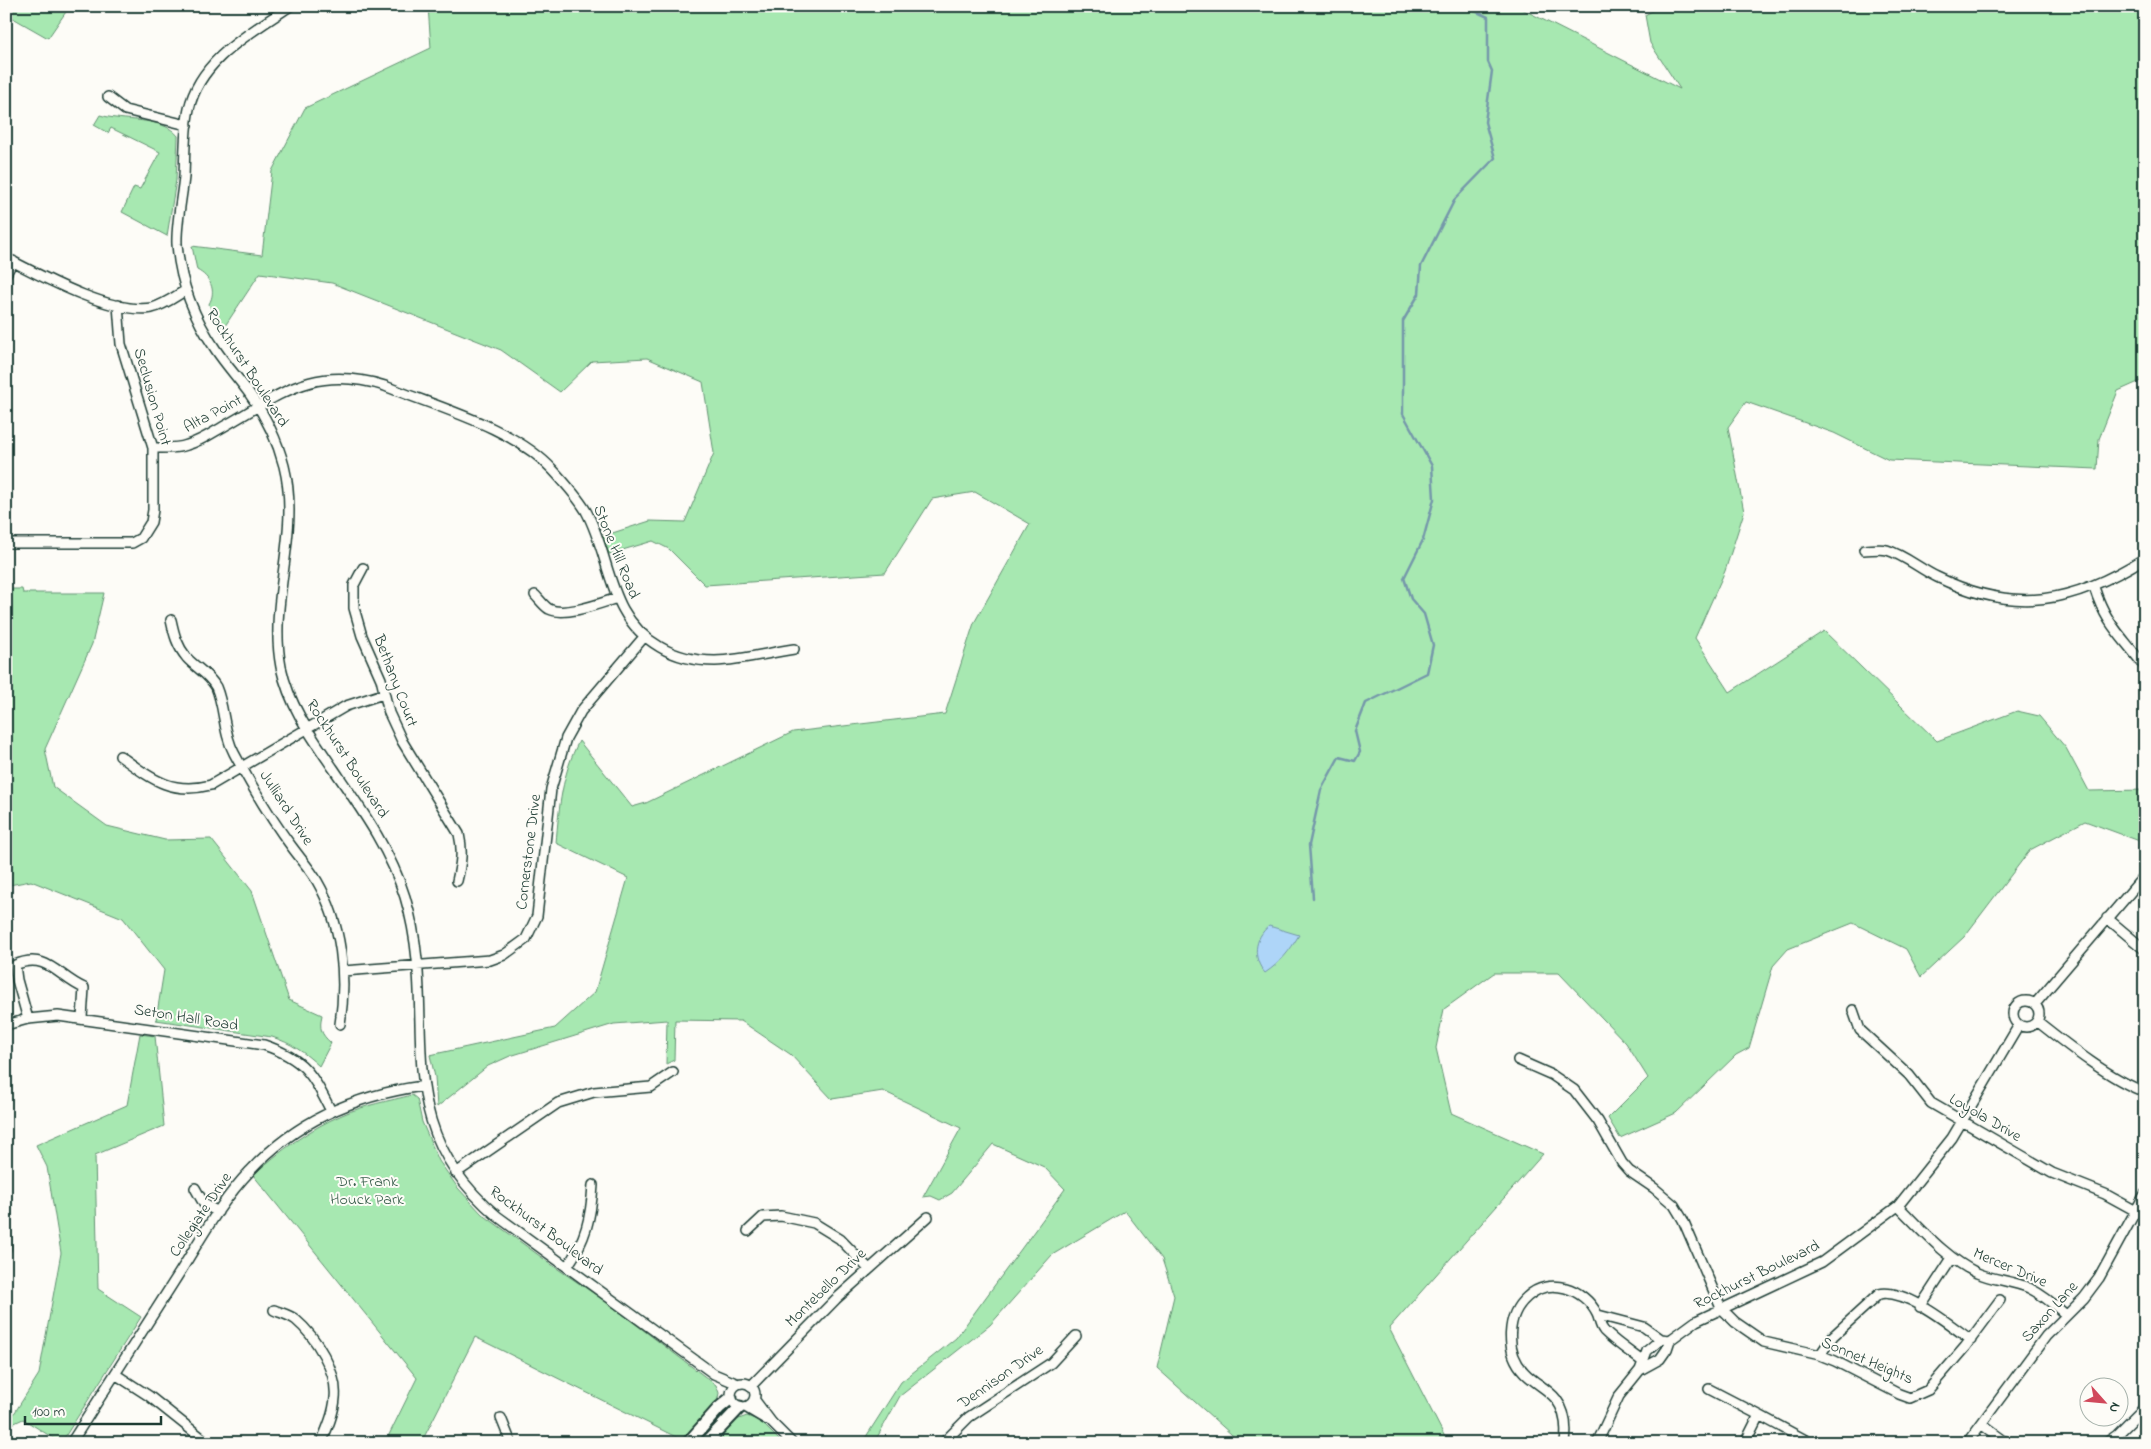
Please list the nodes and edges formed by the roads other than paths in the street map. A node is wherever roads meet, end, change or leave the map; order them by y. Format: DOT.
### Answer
graph roads {
  1 [pos="290,6"];
  2 [pos="108,97"];
  3 [pos="187,125"];
  4 [pos="10,260"];
  5 [pos="6,274"];
  6 [pos="186,290"];
  7 [pos="118,305"];
  8 [pos="257,407"];
  9 [pos="153,448"];
  10 [pos="6,543"];
  11 [pos="1864,550"];
  12 [pos="2145,558"];
  13 [pos="363,568"];
  14 [pos="2094,587"];
  15 [pos="535,595"];
  16 [pos="617,598"];
  17 [pos="171,620"];
  18 [pos="644,637"];
  19 [pos="794,649"];
  20 [pos="2145,667"];
  21 [pos="383,694"];
  22 [pos="307,730"];
  23 [pos="120,756"];
  24 [pos="243,768"];
  25 [pos="2145,875"];
  26 [pos="457,881"];
  27 [pos="2107,918"];
  28 [pos="2145,950"];
  29 [pos="417,966"];
  30 [pos="343,971"];
  31 [pos="2035,1004"];
  32 [pos="1854,1010"];
  33 [pos="82,1018"];
  34 [pos="28,1019"];
  35 [pos="2037,1021"];
  36 [pos="340,1024"];
  37 [pos="6,1025"];
  38 [pos="2019,1025"];
  39 [pos="1518,1060"];
  40 [pos="673,1072"];
  41 [pos="423,1086"];
  42 [pos="2145,1092"];
  43 [pos="331,1111"];
  44 [pos="1962,1121"];
  45 [pos="456,1173"];
  46 [pos="593,1185"];
  47 [pos="195,1188"];
  48 [pos="2145,1194"];
  49 [pos="1898,1206"];
  50 [pos="2136,1210"];
  51 [pos="218,1212"];
  52 [pos="928,1217"];
  53 [pos="748,1231"];
  54 [pos="6,1234"];
  55 [pos="6,1248"];
  56 [pos="1952,1258"];
  57 [pos="567,1267"];
  58 [pos="869,1268"];
  59 [pos="2000,1300"];
  60 [pos="1920,1307"];
  61 [pos="1721,1308"];
  62 [pos="274,1310"];
  63 [pos="1598,1315"];
  64 [pos="2066,1315"];
  65 [pos="1076,1336"];
  66 [pos="1665,1339"];
  67 [pos="1971,1340"];
  68 [pos="1820,1355"];
  69 [pos="1641,1366"];
  70 [pos="115,1374"];
  71 [pos="714,1374"];
  72 [pos="738,1384"];
  73 [pos="751,1386"];
  74 [pos="1708,1389"];
  75 [pos="754,1399"];
  76 [pos="737,1402"];
  77 [pos="2145,1407"];
  78 [pos="1759,1415"];
  79 [pos="501,1418"];
  80 [pos="772,1423"];
  81 [pos="1981,1424"];
  82 [pos="70,1443"];
  83 [pos="208,1443"];
  84 [pos="321,1443"];
  85 [pos="510,1443"];
  86 [pos="688,1443"];
  87 [pos="706,1443"];
  88 [pos="792,1443"];
  89 [pos="943,1443"];
  90 [pos="1565,1443"];
  91 [pos="1597,1443"];
  92 [pos="1745,1443"];
  93 [pos="1812,1443"];
  94 [pos="1967,1443"];
  95 [pos="2007,1443"];
  96 [pos="2106,1443"];
  1 -- 3 [label="street, Rockhurst Boulevard"];
  2 -- 3 [label="street"];
  3 -- 6 [label="street, Rockhurst Boulevard"];
  4 -- 5 [label="street"];
  4 -- 7 [label="street"];
  6 -- 7 [label="street"];
  6 -- 8 [label="street, Rockhurst Boulevard"];
  7 -- 9 [label="street, Seclusion Point"];
  8 -- 9 [label="street, Alta Point"];
  8 -- 16 [label="street, Stone Hill Road"];
  8 -- 22 [label="street, Rockhurst Boulevard"];
  9 -- 10 [label="street, Seclusion Point"];
  11 -- 14 [label="street"];
  12 -- 14 [label="street"];
  13 -- 21 [label="street, Bethany Court"];
  14 -- 20 [label="street"];
  15 -- 16 [label="street"];
  16 -- 18 [label="street, Stone Hill Road"];
  17 -- 24 [label="street, Julliard Drive"];
  18 -- 19 [label="street, Stone Hill Road"];
  18 -- 29 [label="street, Cornerstone Drive"];
  21 -- 22 [label="street"];
  21 -- 26 [label="street, Bethany Court"];
  22 -- 24 [label="street"];
  22 -- 29 [label="street, Rockhurst Boulevard"];
  23 -- 24 [label="street"];
  24 -- 30 [label="street, Julliard Drive"];
  25 -- 27 [label="street"];
  27 -- 28 [label="street"];
  27 -- 31 [label="street"];
  29 -- 30 [label="street, Cornerstone Drive"];
  29 -- 41 [label="street, Rockhurst Boulevard"];
  30 -- 36 [label="street, Julliard Drive"];
  31 -- 35 [label="street"];
  31 -- 38 [label="street, Rockhurst Boulevard"];
  32 -- 44 [label="street, Loyola Drive"];
  33 -- 34 [label="street, Seton Hall Road"];
  33 -- 34 [label="street"];
  33 -- 43 [label="street, Seton Hall Road"];
  34 -- 37 [label="street, Seton Hall Road"];
  35 -- 38 [label="street"];
  35 -- 42 [label="street"];
  38 -- 44 [label="street, Rockhurst Boulevard"];
  39 -- 61 [label="street"];
  40 -- 45 [label="street"];
  41 -- 43 [label="street, Collegiate Drive"];
  41 -- 45 [label="street, Rockhurst Boulevard"];
  43 -- 51 [label="street, Collegiate Drive"];
  44 -- 49 [label="street, Rockhurst Boulevard"];
  44 -- 50 [label="street, Loyola Drive"];
  45 -- 57 [label="street, Rockhurst Boulevard"];
  46 -- 57 [label="street"];
  47 -- 51 [label="street"];
  48 -- 50 [label="street, Saxon Lane"];
  49 -- 56 [label="street, Mercer Drive"];
  49 -- 61 [label="street, Rockhurst Boulevard"];
  50 -- 64 [label="street, Saxon Lane"];
  51 -- 70 [label="street, Collegiate Drive"];
  52 -- 58 [label="street, Montebello Drive"];
  53 -- 58 [label="street"];
  54 -- 55 [label="street"];
  56 -- 60 [label="street"];
  56 -- 64 [label="street, Mercer Drive"];
  57 -- 71 [label="street, Rockhurst Boulevard"];
  58 -- 73 [label="street, Montebello Drive"];
  59 -- 67 [label="street, Sonnet Heights"];
  60 -- 67 [label="street"];
  60 -- 68 [label="street"];
  61 -- 66 [label="street, Rockhurst Boulevard"];
  61 -- 68 [label="street, Sonnet Heights"];
  62 -- 84 [label="street"];
  63 -- 66 [label="street"];
  63 -- 69 [label="street"];
  63 -- 90 [label="street"];
  64 -- 81 [label="street, Saxon Lane"];
  65 -- 89 [label="street, Dennison Drive"];
  66 -- 69 [label="street, Rockhurst Boulevard"];
  66 -- 69 [label="street, Rockhurst Boulevard"];
  67 -- 68 [label="street, Sonnet Heights"];
  69 -- 91 [label="street, Rockhurst Boulevard"];
  70 -- 82 [label="street, Collegiate Drive"];
  70 -- 83 [label="street"];
  71 -- 72 [label="street, Rockhurst Boulevard"];
  71 -- 76 [label="street, Rockhurst Boulevard"];
  72 -- 73 [label="street"];
  72 -- 76 [label="street"];
  73 -- 75 [label="street"];
  74 -- 78 [label="street"];
  75 -- 76 [label="street"];
  75 -- 80 [label="street, Rockhurst Boulevard"];
  76 -- 80 [label="street, Rockhurst Boulevard"];
  76 -- 86 [label="street"];
  76 -- 87 [label="street"];
  77 -- 96 [label="street"];
  78 -- 92 [label="street"];
  78 -- 93 [label="street"];
  79 -- 85 [label="street"];
  80 -- 88 [label="street, Rockhurst Boulevard"];
  81 -- 94 [label="street, Saxon Lane"];
  81 -- 95 [label="street"];
}
